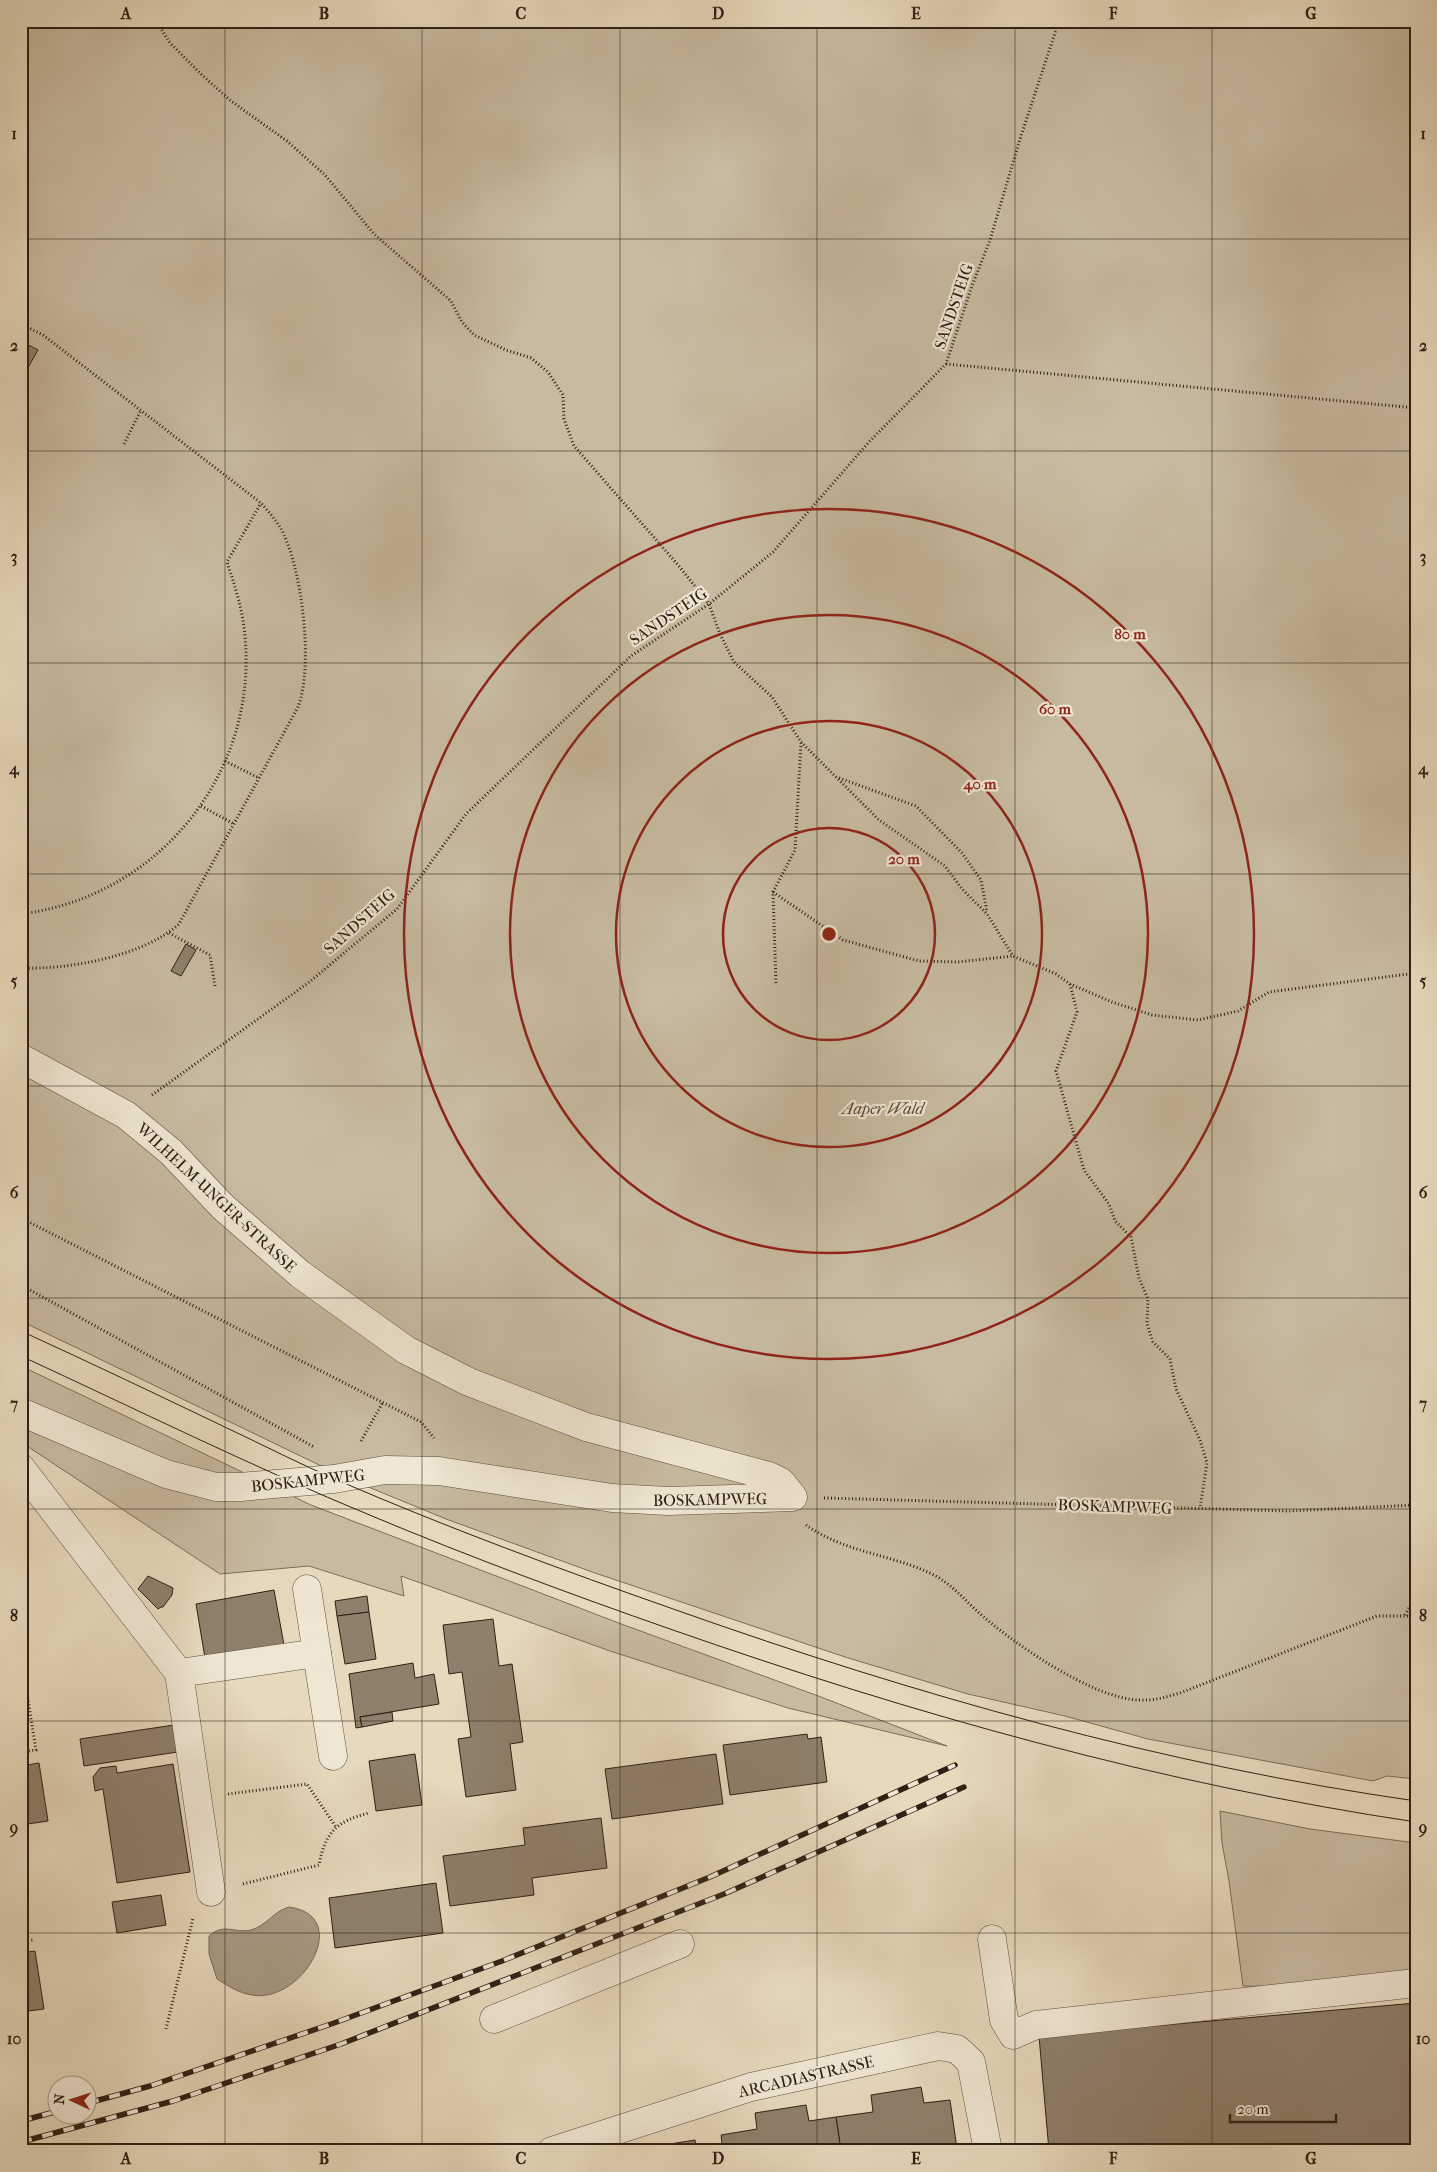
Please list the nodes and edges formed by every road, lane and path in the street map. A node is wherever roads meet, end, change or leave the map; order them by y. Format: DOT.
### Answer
graph roads {
  1 [pos="156,21"];
  2 [pos="1059,21"];
  3 [pos="21,324"];
  4 [pos="946,364"];
  5 [pos="1416,408"];
  6 [pos="141,410"];
  7 [pos="124,444"];
  8 [pos="261,503"];
  9 [pos="709,604"];
  10 [pos="802,742"];
  11 [pos="225,761"];
  12 [pos="836,777"];
  13 [pos="259,778"];
  14 [pos="201,806"];
  15 [pos="234,824"];
  16 [pos="773,892"];
  17 [pos="21,914"];
  18 [pos="987,914"];
  19 [pos="169,933"];
  20 [pos="1013,956"];
  21 [pos="21,968"];
  22 [pos="1416,972"];
  23 [pos="776,983"];
  24 [pos="1070,984"];
  25 [pos="215,986"];
  26 [pos="21,1058"];
  27 [pos="126,1115"];
  28 [pos="21,1218"];
  29 [pos="21,1285"];
  30 [pos="383,1402"];
  31 [pos="21,1412"];
  32 [pos="361,1442"];
  33 [pos="322,1451"];
  34 [pos="21,1468"];
  35 [pos="439,1470"];
  36 [pos="793,1497"];
  37 [pos="1416,1505"];
  38 [pos="1200,1508"];
  39 [pos="307,1589"];
  40 [pos="1416,1596"];
  41 [pos="1405,1615"];
  42 [pos="1416,1616"];
  43 [pos="317,1653"];
  44 [pos="21,1656"];
  45 [pos="179,1672"];
  46 [pos="21,1752"];
  47 [pos="333,1756"];
  48 [pos="198,1798"];
  49 [pos="369,1813"];
  50 [pos="336,1827"];
  51 [pos="319,1864"];
  52 [pos="211,1892"];
  53 [pos="992,1939"];
  54 [pos="33,1940"];
  55 [pos="21,1942"];
  56 [pos="680,1944"];
  57 [pos="1416,1983"];
  58 [pos="494,2019"];
  59 [pos="552,2151"];
  60 [pos="988,2151"];
  1 -- 9 [label="path"];
  2 -- 4 [label="path, SANDSTEIG"];
  3 -- 6 [label="path"];
  4 -- 5 [label="path"];
  4 -- 9 [label="path, SANDSTEIG"];
  6 -- 7 [label="path"];
  6 -- 8 [label="path"];
  8 -- 11 [label="path"];
  8 -- 13 [label="path"];
  9 -- 10 [label="path"];
  9 -- 27 [label="path, SANDSTEIG"];
  10 -- 12 [label="path"];
  10 -- 16 [label="path"];
  11 -- 13 [label="path"];
  11 -- 14 [label="path"];
  12 -- 18 [label="path"];
  12 -- 18 [label="path"];
  13 -- 15 [label="path"];
  14 -- 15 [label="path"];
  14 -- 17 [label="path"];
  15 -- 19 [label="path"];
  16 -- 20 [label="path"];
  16 -- 23 [label="path"];
  18 -- 20 [label="path"];
  19 -- 21 [label="path"];
  19 -- 25 [label="path"];
  20 -- 24 [label="path"];
  22 -- 24 [label="path"];
  24 -- 38 [label="path"];
  26 -- 27 [label="street, WILHELM-UNGER-STRASSE"];
  27 -- 36 [label="street, WILHELM-UNGER-STRASSE"];
  28 -- 30 [label="path"];
  29 -- 33 [label="path"];
  30 -- 32 [label="path"];
  30 -- 35 [label="path"];
  31 -- 35 [label="street, BOSKAMPWEG"];
  34 -- 45 [label="street"];
  35 -- 36 [label="street, BOSKAMPWEG"];
  36 -- 38 [label="path, BOSKAMPWEG"];
  36 -- 41 [label="path"];
  37 -- 38 [label="path, BOSKAMPWEG"];
  39 -- 43 [label="street"];
  40 -- 41 [label="path"];
  41 -- 42 [label="path"];
  43 -- 45 [label="street"];
  43 -- 47 [label="street"];
  44 -- 46 [label="path"];
  45 -- 48 [label="street"];
  48 -- 50 [label="path"];
  48 -- 52 [label="street"];
  49 -- 50 [label="path"];
  50 -- 51 [label="path"];
  53 -- 57 [label="street"];
  54 -- 55 [label="path"];
  56 -- 58 [label="street"];
  59 -- 60 [label="street, ARCADIASTRASSE"];
}
